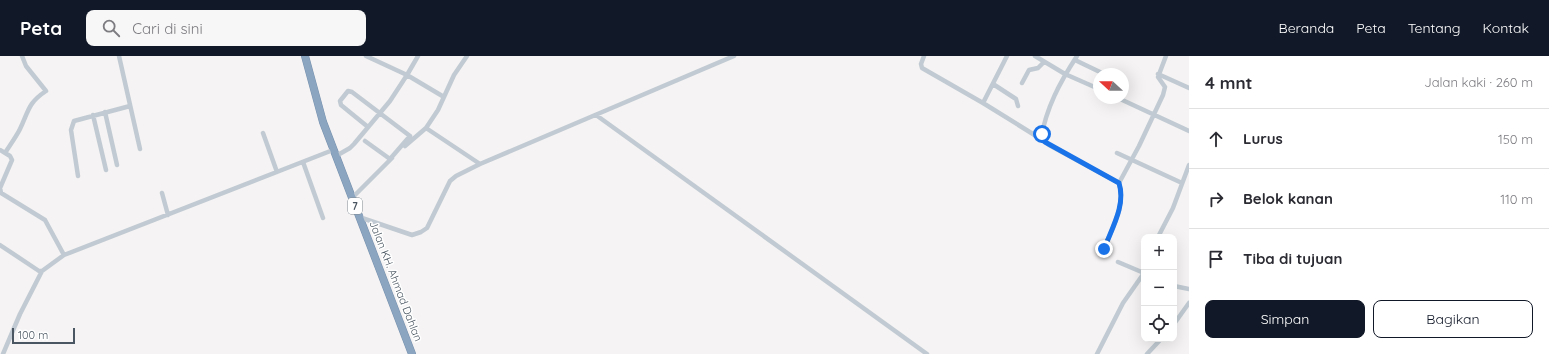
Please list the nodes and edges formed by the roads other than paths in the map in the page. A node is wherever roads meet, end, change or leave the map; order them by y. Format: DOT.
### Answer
graph roads {
  1 [pos="22,56"];
  2 [pos="119,56"];
  3 [pos="305,56"];
  4 [pos="366,56"];
  5 [pos="418,56"];
  6 [pos="467,56"];
  7 [pos="734,56"];
  8 [pos="924,56"];
  9 [pos="1007,56"];
  10 [pos="1035,56"];
  11 [pos="1166,56"];
  12 [pos="1076,58"];
  13 [pos="1044,62"];
  14 [pos="1093,68"];
  15 [pos="1066,74"];
  16 [pos="1158,74"];
  17 [pos="407,75"];
  18 [pos="1022,83"];
  19 [pos="993,84"];
  20 [pos="1093,86"];
  21 [pos="1189,88"];
  22 [pos="444,97"];
  23 [pos="1129,103"];
  24 [pos="983,104"];
  25 [pos="130,106"];
  26 [pos="1018,106"];
  27 [pos="105,112"];
  28 [pos="380,113"];
  29 [pos="1154,114"];
  30 [pos="92,115"];
  31 [pos="596,116"];
  32 [pos="368,126"];
  33 [pos="426,128"];
  34 [pos="1189,131"];
  35 [pos="263,134"];
  36 [pos="1041,139"];
  37 [pos="365,141"];
  38 [pos="140,149"];
  39 [pos="2,152"];
  40 [pos="334,153"];
  41 [pos="1118,153"];
  42 [pos="1132,159"];
  43 [pos="303,162"];
  44 [pos="480,164"];
  45 [pos="117,165"];
  46 [pos="1189,165"];
  47 [pos="106,170"];
  48 [pos="277,172"];
  49 [pos="78,176"];
  50 [pos="1182,180"];
  51 [pos="1189,182"];
  52 [pos="1119,183"];
  53 [pos="162,193"];
  54 [pos="352,198"];
  55 [pos="168,214"];
  56 [pos="359,217"];
  57 [pos="323,218"];
  58 [pos="1160,234"];
  59 [pos="0,245"];
  60 [pos="1104,249"];
  61 [pos="64,255"];
  62 [pos="1118,262"];
  63 [pos="42,271"];
  64 [pos="1141,272"];
  65 [pos="1141,280"];
  66 [pos="1177,287"];
  67 [pos="1189,289"];
  68 [pos="1189,303"];
  69 [pos="1177,320"];
  70 [pos="1158,342"];
  71 [pos="3,354"];
  72 [pos="412,354"];
  73 [pos="927,354"];
  74 [pos="1097,354"];
  75 [pos="1147,354"];
  1 -- 39 [label="street"];
  2 -- 25 [label="street"];
  3 -- 40 [label="highway, Jalan KH. Ahmad Dahlan / 7"];
  4 -- 17 [label="street"];
  5 -- 17 [label="street"];
  6 -- 22 [label="street"];
  7 -- 31 [label="street"];
  8 -- 24 [label="street"];
  9 -- 19 [label="street"];
  10 -- 13 [label="street"];
  11 -- 16 [label="street"];
  12 -- 14 [label="street"];
  12 -- 15 [label="street"];
  13 -- 15 [label="street"];
  13 -- 18 [label="street"];
  15 -- 20 [label="street"];
  15 -- 36 [label="street"];
  16 -- 21 [label="street"];
  16 -- 29 [label="street"];
  17 -- 22 [label="street"];
  17 -- 28 [label="street"];
  19 -- 24 [label="street"];
  19 -- 26 [label="street"];
  22 -- 33 [label="street"];
  23 -- 29 [label="street"];
  24 -- 36 [label="street"];
  25 -- 27 [label="street"];
  25 -- 38 [label="street"];
  27 -- 30 [label="street"];
  27 -- 45 [label="street"];
  28 -- 32 [label="street"];
  28 -- 32 [label="street"];
  28 -- 37 [label="street"];
  29 -- 34 [label="street"];
  29 -- 42 [label="street"];
  30 -- 47 [label="street"];
  30 -- 49 [label="street"];
  31 -- 44 [label="street"];
  31 -- 73 [label="street"];
  32 -- 40 [label="street"];
  33 -- 44 [label="street"];
  33 -- 54 [label="street"];
  35 -- 48 [label="street"];
  36 -- 52 [label="street"];
  39 -- 61 [label="street"];
  40 -- 43 [label="street"];
  40 -- 54 [label="highway, Jalan KH. Ahmad Dahlan / 7"];
  41 -- 42 [label="street"];
  42 -- 50 [label="street"];
  42 -- 52 [label="street"];
  43 -- 48 [label="street"];
  43 -- 57 [label="street"];
  44 -- 56 [label="street"];
  46 -- 50 [label="street"];
  48 -- 55 [label="street"];
  50 -- 51 [label="street"];
  50 -- 58 [label="street"];
  52 -- 60 [label="street"];
  53 -- 55 [label="street"];
  54 -- 56 [label="highway, Jalan KH. Ahmad Dahlan / 7"];
  55 -- 61 [label="street"];
  56 -- 72 [label="highway, Jalan KH. Ahmad Dahlan / 7"];
  59 -- 63 [label="street"];
  61 -- 63 [label="street"];
  62 -- 64 [label="street"];
  63 -- 71 [label="street"];
  65 -- 74 [label="street"];
  66 -- 67 [label="street"];
  68 -- 69 [label="street"];
  70 -- 75 [label="street"];
}
